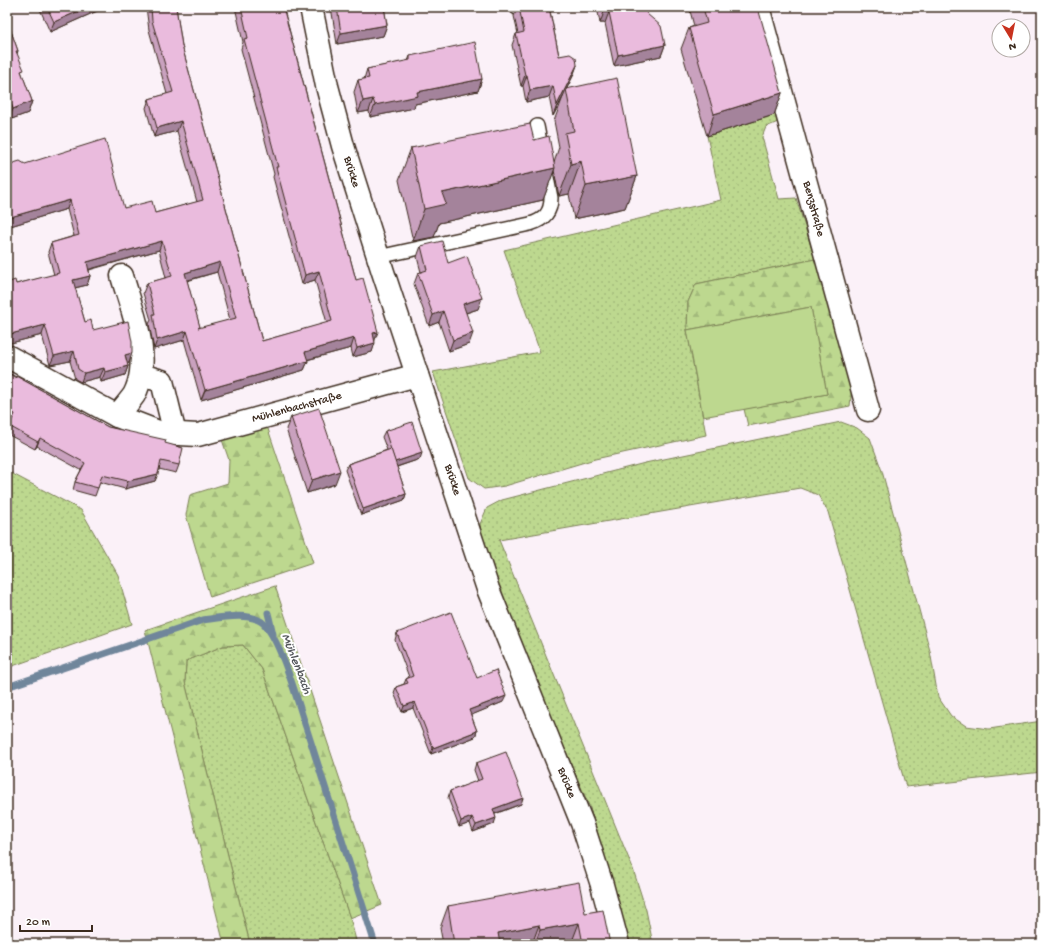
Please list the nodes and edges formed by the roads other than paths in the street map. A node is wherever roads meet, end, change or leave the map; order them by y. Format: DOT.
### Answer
graph roads {
  1 [pos="311,7"];
  2 [pos="758,7"];
  3 [pos="537,126"];
  4 [pos="378,257"];
  5 [pos="122,276"];
  6 [pos="7,356"];
  7 [pos="141,375"];
  8 [pos="417,375"];
  9 [pos="868,410"];
  10 [pos="116,416"];
  11 [pos="175,434"];
  12 [pos="618,944"];
  1 -- 4 [label="street, Brücke"];
  2 -- 9 [label="street, Benzstraße"];
  3 -- 4 [label="lane"];
  4 -- 8 [label="street, Brücke"];
  5 -- 7 [label="street"];
  6 -- 10 [label="street, Mühlenbachstraße"];
  7 -- 10 [label="street"];
  7 -- 11 [label="street"];
  8 -- 11 [label="street, Mühlenbachstraße"];
  8 -- 12 [label="street, Brücke"];
  10 -- 11 [label="street, Mühlenbachstraße"];
}
